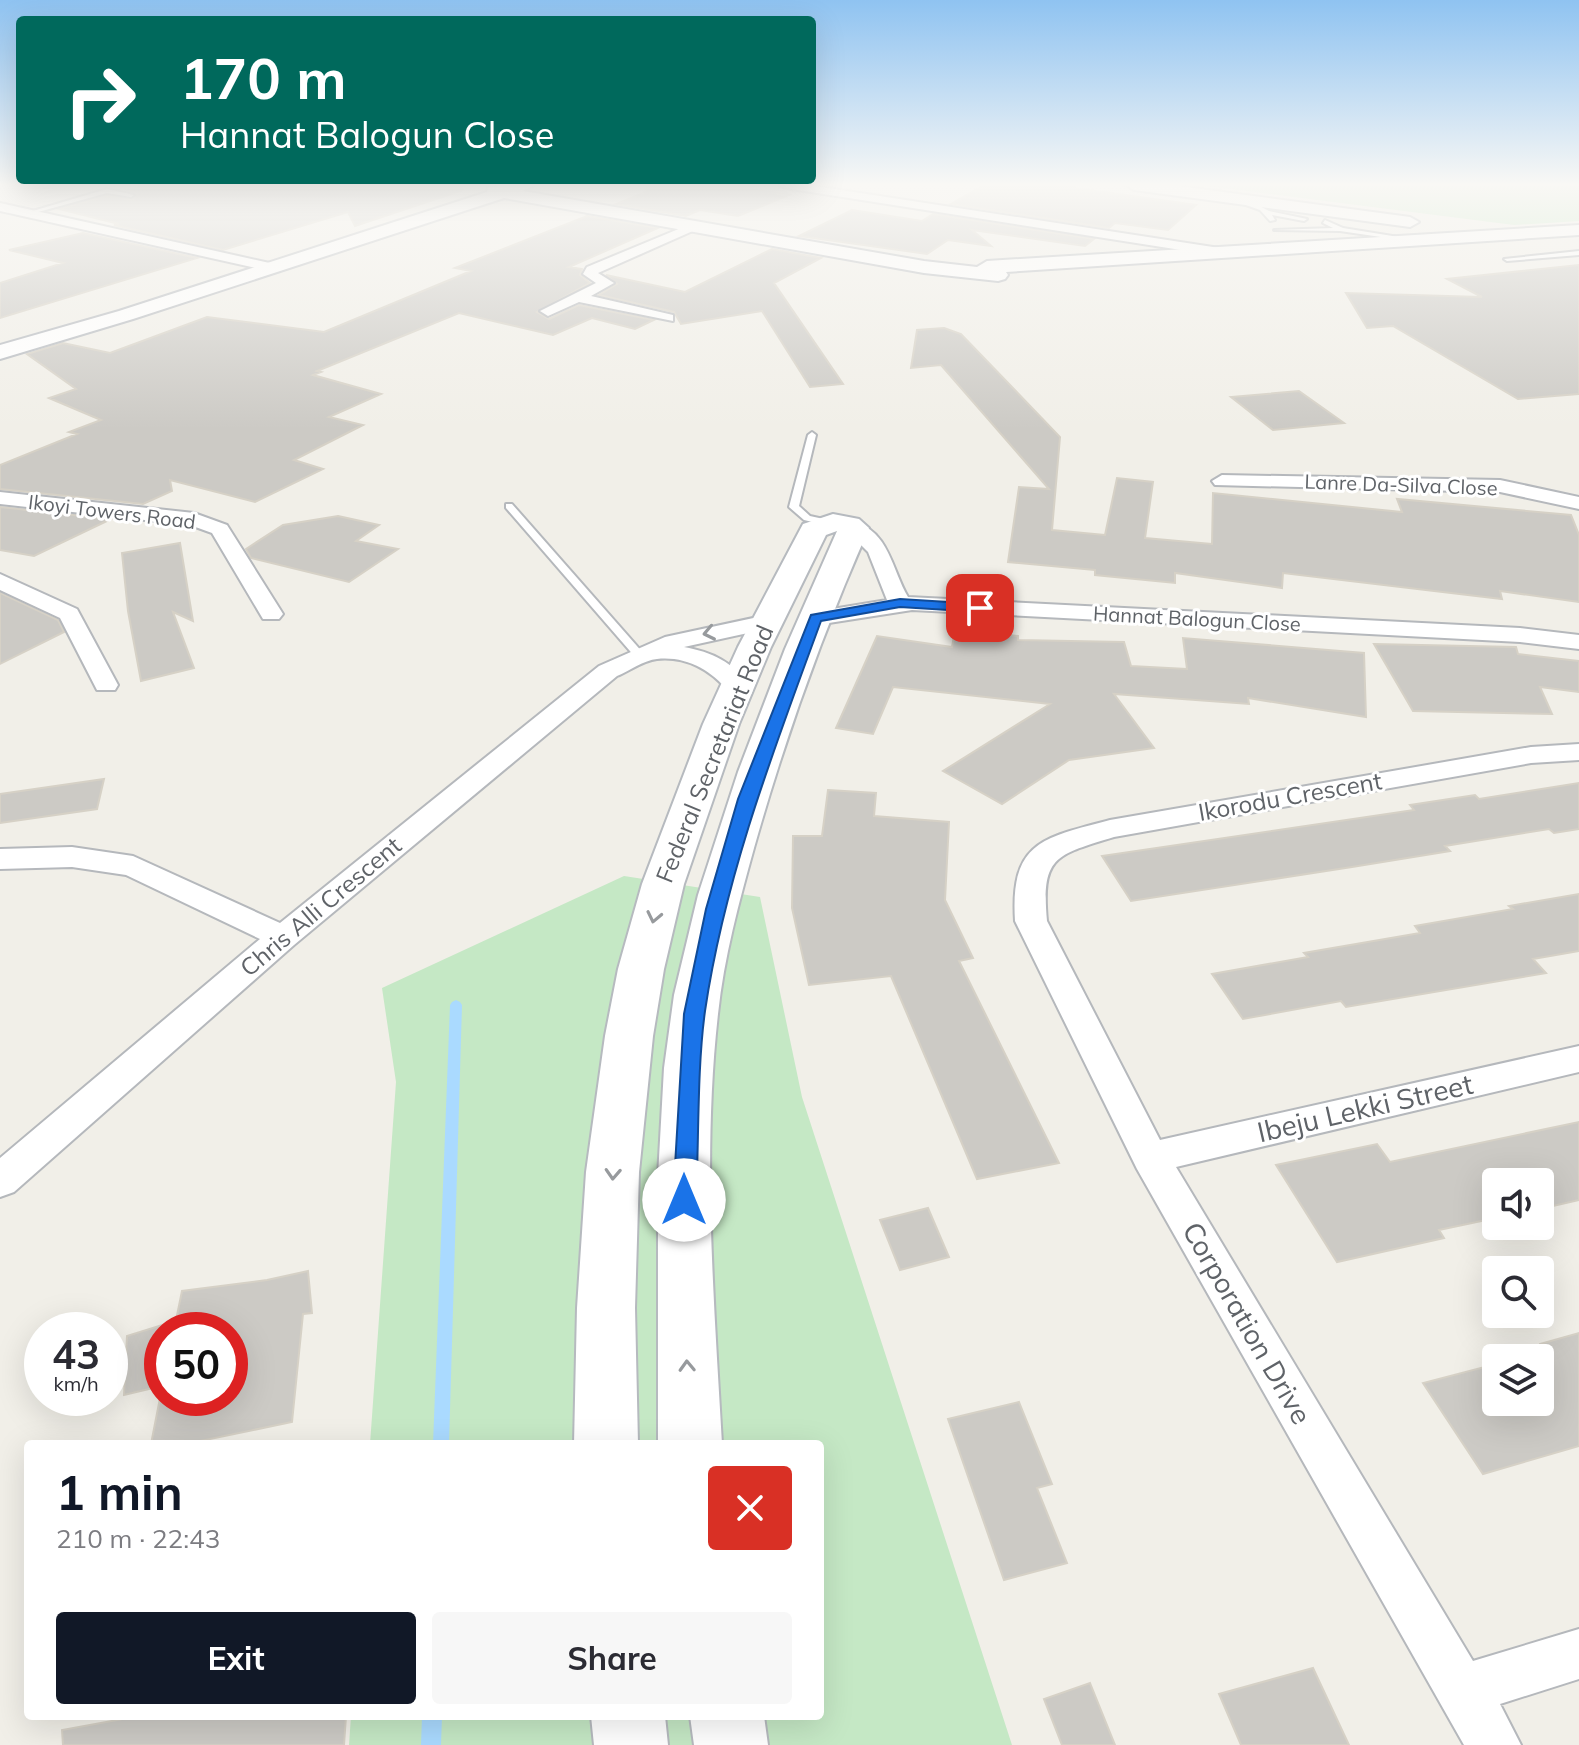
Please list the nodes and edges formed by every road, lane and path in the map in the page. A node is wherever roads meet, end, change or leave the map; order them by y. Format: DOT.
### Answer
graph roads {
  1 [pos="267,266"];
  2 [pos="279,266"];
  3 [pos="601,266"];
  4 [pos="947,266"];
  5 [pos="1052,266"];
  6 [pos="1075,266"];
  7 [pos="274,268"];
  8 [pos="993,271"];
  9 [pos="577,297"];
  10 [pos="548,311"];
  11 [pos="668,318"];
  12 [pos="0,352"];
  13 [pos="812,435"];
  14 [pos="1222,481"];
  15 [pos="0,498"];
  16 [pos="1579,503"];
  17 [pos="509,506"];
  18 [pos="839,525"];
  19 [pos="0,581"];
  20 [pos="900,603"];
  21 [pos="271,614"];
  22 [pos="816,618"];
  23 [pos="767,622"];
  24 [pos="1579,642"];
  25 [pos="647,654"];
  26 [pos="106,685"];
  27 [pos="737,686"];
  28 [pos="1579,752"];
  29 [pos="0,859"];
  30 [pos="1029,889"];
  31 [pos="283,937"];
  32 [pos="1579,1059"];
  33 [pos="1150,1158"];
  34 [pos="0,1181"];
  35 [pos="606,1440"];
  36 [pos="690,1440"];
  37 [pos="1579,1654"];
  38 [pos="1462,1690"];
  39 [pos="628,1720"];
  40 [pos="728,1720"];
  41 [pos="631,1745"];
  42 [pos="731,1745"];
  43 [pos="1494,1745"];
  1 -- 7 [label="street"];
  2 -- 7 [label="main road"];
  3 -- 9 [label="street"];
  4 -- 8 [label="main road"];
  5 -- 8 [label="main road"];
  6 -- 8 [label="main road"];
  7 -- 12 [label="main road"];
  9 -- 10 [label="street"];
  9 -- 11 [label="street"];
  13 -- 18 [label="lane"];
  14 -- 16 [label="street, Lanre Da-Silva Close"];
  15 -- 21 [label="street, Ikoyi Towers Road"];
  17 -- 25 [label="lane"];
  18 -- 20 [label="street"];
  18 -- 22 [label="main road, Federal Secretariat Road"];
  18 -- 23 [label="main road, Federal Secretariat Road"];
  19 -- 26 [label="street"];
  20 -- 22 [label="street, Hannat Balogun Close"];
  20 -- 24 [label="street, Hannat Balogun Close"];
  36 -- 22 [label="main road, Federal Secretariat Road, one-way"];
  23 -- 25 [label="street, Chris Alli Crescent, one-way"];
  23 -- 27 [label="main road, Federal Secretariat Road"];
  25 -- 27 [label="street"];
  25 -- 31 [label="street, Chris Alli Crescent"];
  27 -- 35 [label="main road, Federal Secretariat Road, one-way"];
  28 -- 30 [label="street, Ikorodu Crescent"];
  29 -- 31 [label="street"];
  30 -- 33 [label="street, Corporation Drive"];
  31 -- 34 [label="street, Chris Alli Crescent"];
  32 -- 33 [label="street, Ibeju Lekki Street"];
  33 -- 38 [label="street, Corporation Drive"];
  37 -- 38 [label="street"];
  38 -- 43 [label="street, Corporation Drive"];
  39 -- 41 [label="main road"];
  40 -- 42 [label="main road"];
}
